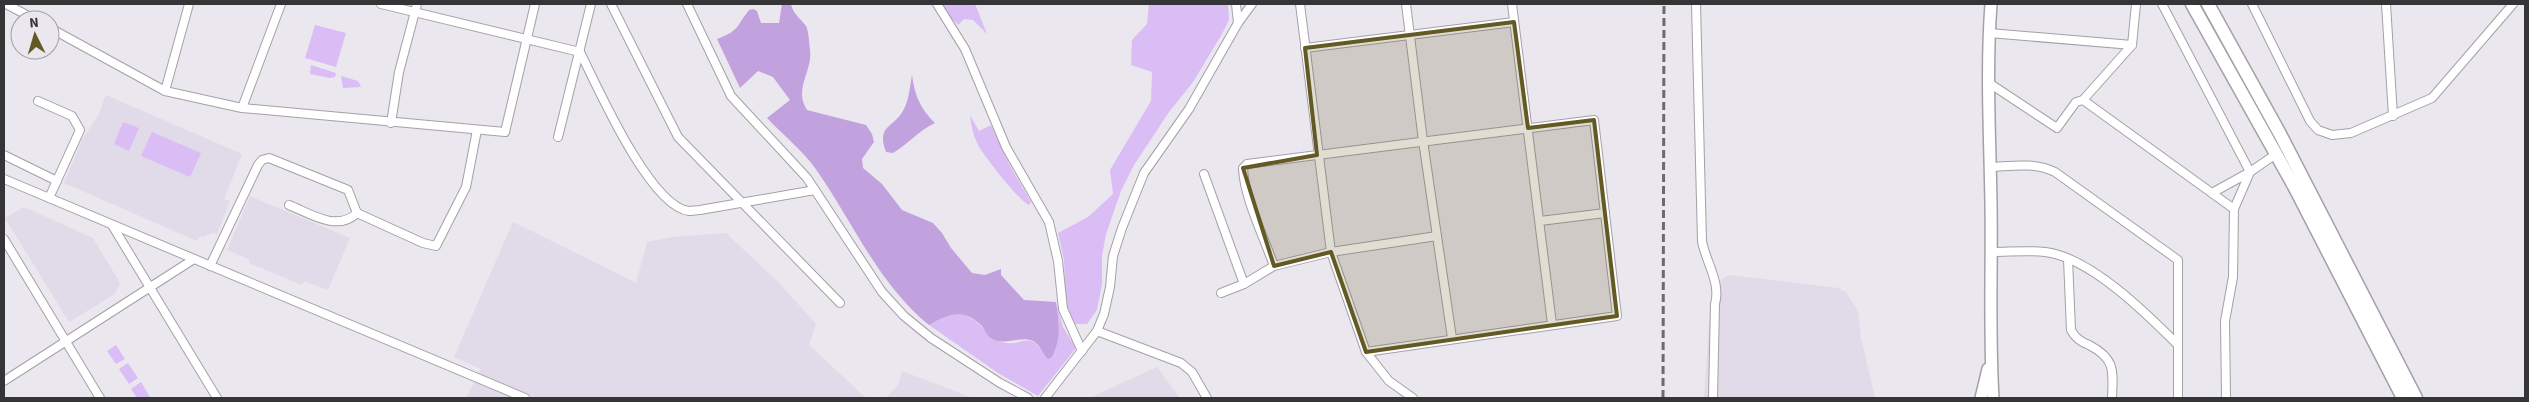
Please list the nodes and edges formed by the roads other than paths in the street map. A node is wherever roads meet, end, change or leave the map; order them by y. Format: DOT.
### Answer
graph roads {
  1 [pos="6,4"];
  2 [pos="189,4"];
  3 [pos="280,4"];
  4 [pos="381,4"];
  5 [pos="535,4"];
  6 [pos="591,4"];
  7 [pos="611,4"];
  8 [pos="687,4"];
  9 [pos="937,4"];
  10 [pos="1236,4"];
  11 [pos="1252,4"];
  12 [pos="1300,4"];
  13 [pos="1406,4"];
  14 [pos="1512,4"];
  15 [pos="1696,4"];
  16 [pos="1991,4"];
  17 [pos="2136,4"];
  18 [pos="2162,4"];
  19 [pos="2192,4"];
  20 [pos="2208,4"];
  21 [pos="2252,4"];
  22 [pos="2386,4"];
  23 [pos="2513,4"];
  24 [pos="416,8"];
  25 [pos="17,10"];
  26 [pos="1514,22"];
  27 [pos="1238,23"];
  28 [pos="60,33"];
  29 [pos="1989,33"];
  30 [pos="1410,34"];
  31 [pos="526,40"];
  32 [pos="2132,45"];
  33 [pos="1305,48"];
  34 [pos="580,52"];
  35 [pos="1989,82"];
  36 [pos="165,91"];
  37 [pos="2083,100"];
  38 [pos="38,101"];
  39 [pos="242,108"];
  40 [pos="2393,116"];
  41 [pos="391,123"];
  42 [pos="1528,128"];
  43 [pos="477,130"];
  44 [pos="558,136"];
  45 [pos="1423,141"];
  46 [pos="2276,154"];
  47 [pos="1318,155"];
  48 [pos="4,156"];
  49 [pos="1991,167"];
  50 [pos="2250,172"];
  51 [pos="1204,174"];
  52 [pos="4,178"];
  53 [pos="57,181"];
  54 [pos="815,190"];
  55 [pos="2212,193"];
  56 [pos="49,198"];
  57 [pos="742,203"];
  58 [pos="289,205"];
  59 [pos="2234,209"];
  60 [pos="357,213"];
  61 [pos="1605,213"];
  62 [pos="1540,221"];
  63 [pos="112,224"];
  64 [pos="1437,236"];
  65 [pos="4,239"];
  66 [pos="1331,252"];
  67 [pos="1992,252"];
  68 [pos="194,259"];
  69 [pos="2068,259"];
  70 [pos="210,266"];
  71 [pos="1274,266"];
  72 [pos="1244,284"];
  73 [pos="151,288"];
  74 [pos="1221,293"];
  75 [pos="840,303"];
  76 [pos="1552,324"];
  77 [pos="1097,331"];
  78 [pos="1452,338"];
  79 [pos="65,341"];
  80 [pos="2178,345"];
  81 [pos="1082,351"];
  82 [pos="1366,352"];
  83 [pos="1990,358"];
  84 [pos="4,381"];
  85 [pos="100,398"];
  86 [pos="217,398"];
  87 [pos="524,398"];
  88 [pos="1028,398"];
  89 [pos="1045,398"];
  90 [pos="1207,398"];
  91 [pos="1413,398"];
  92 [pos="1713,398"];
  93 [pos="1981,398"];
  94 [pos="1993,398"];
  95 [pos="2112,398"];
  96 [pos="2178,398"];
  97 [pos="2226,398"];
  98 [pos="2403,398"];
  99 [pos="2416,398"];
  1 -- 25 [label="street"];
  2 -- 36 [label="street"];
  3 -- 39 [label="street"];
  4 -- 24 [label="street"];
  5 -- 31 [label="street"];
  6 -- 34 [label="street"];
  7 -- 57 [label="street"];
  8 -- 54 [label="street"];
  9 -- 81 [label="street"];
  10 -- 27 [label="street"];
  11 -- 27 [label="street"];
  12 -- 33 [label="street"];
  13 -- 30 [label="street"];
  14 -- 26 [label="street"];
  15 -- 92 [label="street"];
  16 -- 29 [label="main road"];
  17 -- 32 [label="street"];
  18 -- 50 [label="street"];
  19 -- 46 [label="main road"];
  20 -- 99 [label="main road"];
  21 -- 40 [label="street"];
  22 -- 40 [label="street"];
  23 -- 40 [label="street"];
  24 -- 31 [label="street"];
  24 -- 41 [label="street"];
  26 -- 30 [label="street"];
  26 -- 42 [label="street"];
  27 -- 77 [label="street"];
  28 -- 36 [label="street"];
  29 -- 32 [label="street"];
  29 -- 35 [label="main road"];
  30 -- 33 [label="street"];
  30 -- 45 [label="street"];
  31 -- 34 [label="street"];
  31 -- 43 [label="street"];
  32 -- 37 [label="street"];
  33 -- 47 [label="street"];
  34 -- 44 [label="street"];
  34 -- 57 [label="street"];
  35 -- 37 [label="street"];
  35 -- 49 [label="main road"];
  36 -- 39 [label="street"];
  37 -- 55 [label="street"];
  38 -- 53 [label="street"];
  39 -- 41 [label="street"];
  41 -- 43 [label="street"];
  42 -- 45 [label="street"];
  42 -- 61 [label="street"];
  42 -- 62 [label="street"];
  43 -- 60 [label="street"];
  45 -- 47 [label="street"];
  45 -- 64 [label="street"];
  46 -- 50 [label="street"];
  46 -- 98 [label="main road"];
  47 -- 66 [label="street"];
  47 -- 71 [label="street"];
  48 -- 53 [label="street"];
  49 -- 67 [label="main road"];
  49 -- 80 [label="street"];
  50 -- 55 [label="street"];
  50 -- 59 [label="street"];
  51 -- 72 [label="street"];
  52 -- 56 [label="street"];
  53 -- 56 [label="street"];
  54 -- 57 [label="street"];
  54 -- 88 [label="street"];
  55 -- 59 [label="street"];
  56 -- 63 [label="street"];
  57 -- 75 [label="street"];
  58 -- 60 [label="street"];
  59 -- 97 [label="street"];
  60 -- 70 [label="street"];
  61 -- 62 [label="street"];
  61 -- 76 [label="street"];
  62 -- 76 [label="street"];
  63 -- 68 [label="street"];
  63 -- 73 [label="street"];
  64 -- 66 [label="street"];
  64 -- 78 [label="street"];
  65 -- 79 [label="street"];
  66 -- 71 [label="street"];
  66 -- 82 [label="street"];
  67 -- 69 [label="street"];
  67 -- 83 [label="main road"];
  68 -- 70 [label="street"];
  68 -- 73 [label="street"];
  69 -- 80 [label="street"];
  69 -- 95 [label="street"];
  70 -- 87 [label="street"];
  71 -- 72 [label="street"];
  72 -- 74 [label="street"];
  73 -- 79 [label="street"];
  73 -- 86 [label="street"];
  76 -- 78 [label="street"];
  77 -- 81 [label="street"];
  77 -- 90 [label="street"];
  78 -- 82 [label="street"];
  79 -- 84 [label="street"];
  79 -- 85 [label="street"];
  80 -- 96 [label="street"];
  81 -- 89 [label="street"];
  82 -- 91 [label="street"];
  83 -- 93 [label="main road"];
  83 -- 94 [label="main road"];
}
